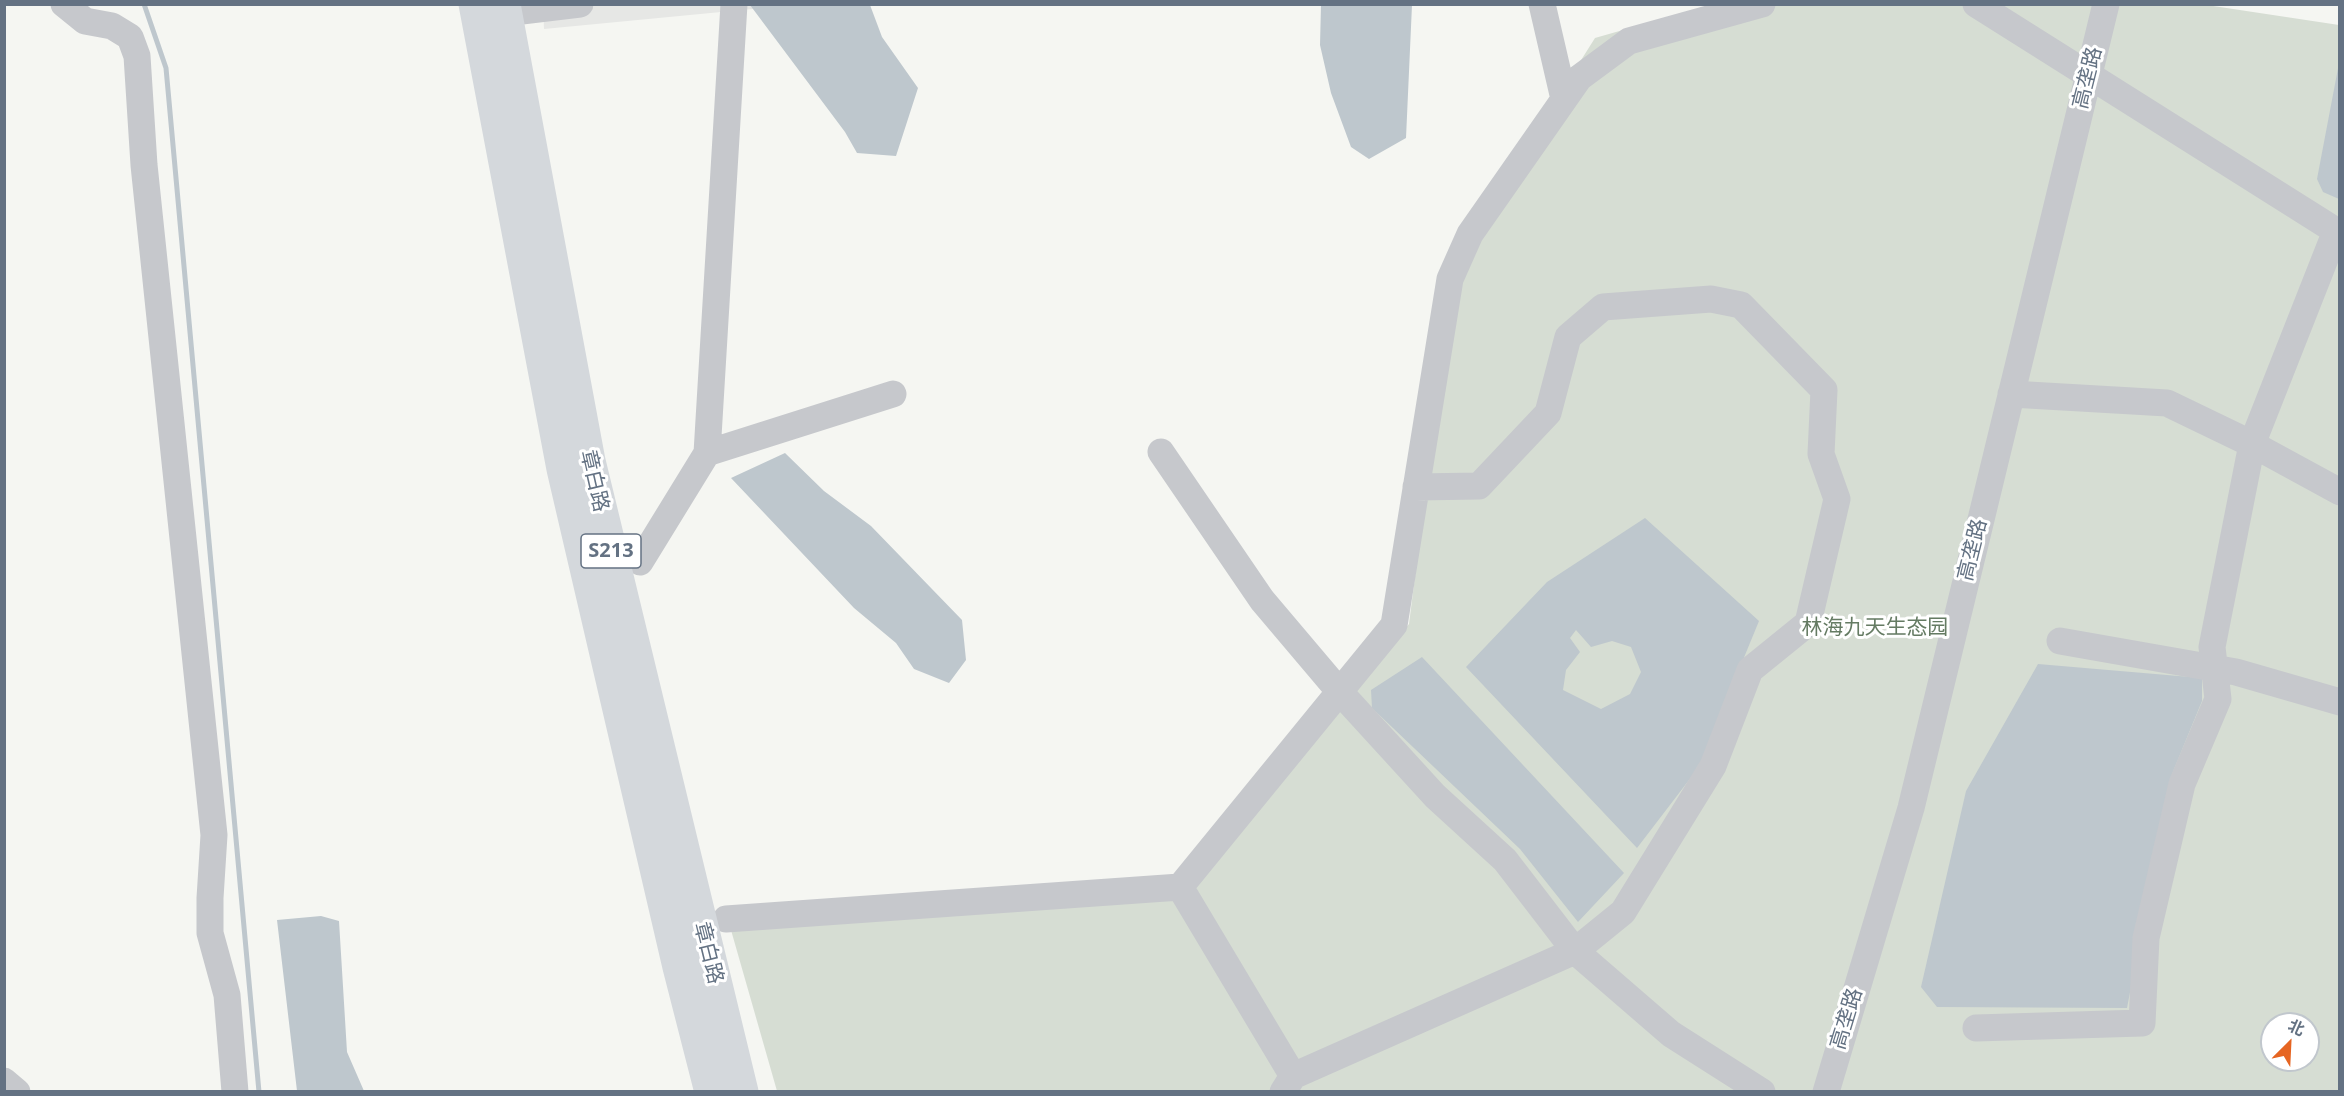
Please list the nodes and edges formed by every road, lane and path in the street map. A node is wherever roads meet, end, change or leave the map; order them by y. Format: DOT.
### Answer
graph roads {
  1 [pos="63,4"];
  2 [pos="734,4"];
  3 [pos="1542,4"];
  4 [pos="1761,4"];
  5 [pos="1976,4"];
  6 [pos="2106,4"];
  7 [pos="573,5"];
  8 [pos="494,7"];
  9 [pos="2088,75"];
  10 [pos="1564,99"];
  11 [pos="2338,231"];
  12 [pos="893,394"];
  13 [pos="2011,394"];
  14 [pos="2252,444"];
  15 [pos="1161,452"];
  16 [pos="707,453"];
  17 [pos="1416,487"];
  18 [pos="2340,492"];
  19 [pos="640,562"];
  20 [pos="2060,641"];
  21 [pos="2214,668"];
  22 [pos="1339,691"];
  23 [pos="2340,702"];
  24 [pos="1179,887"];
  25 [pos="726,919"];
  26 [pos="1575,951"];
  27 [pos="1976,1028"];
  28 [pos="4,1081"];
  29 [pos="1288,1084"];
  30 [pos="17,1092"];
  31 [pos="235,1092"];
  32 [pos="711,1092"];
  33 [pos="742,1092"];
  34 [pos="1762,1092"];
  35 [pos="1826,1092"];
  1 -- 31 [label="street"];
  2 -- 16 [label="street"];
  3 -- 10 [label="street"];
  4 -- 10 [label="street"];
  5 -- 9 [label="street"];
  6 -- 9 [label="street, 高垄路"];
  7 -- 8 [label="street"];
  8 -- 32 [label="highway, 章白路 / S213"];
  8 -- 33 [label="highway, 章白路 / S213"];
  9 -- 11 [label="street"];
  9 -- 13 [label="street, 高垄路"];
  10 -- 17 [label="street"];
  11 -- 14 [label="street"];
  12 -- 16 [label="street"];
  13 -- 14 [label="street"];
  13 -- 35 [label="street, 高垄路"];
  14 -- 18 [label="street"];
  14 -- 21 [label="street"];
  15 -- 22 [label="street"];
  16 -- 19 [label="street"];
  17 -- 22 [label="street"];
  17 -- 26 [label="street"];
  20 -- 21 [label="street"];
  21 -- 23 [label="street"];
  21 -- 27 [label="street"];
  22 -- 24 [label="street"];
  22 -- 26 [label="street"];
  24 -- 25 [label="street"];
  24 -- 29 [label="street"];
  26 -- 29 [label="street"];
  26 -- 34 [label="street"];
  28 -- 30 [label="street"];
}
